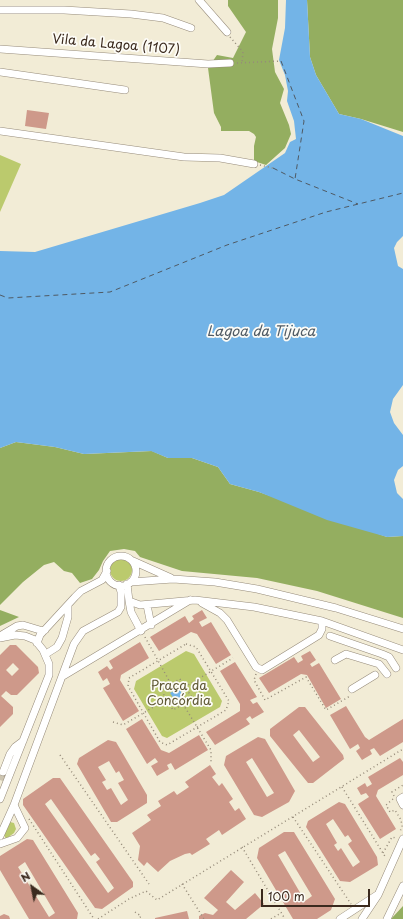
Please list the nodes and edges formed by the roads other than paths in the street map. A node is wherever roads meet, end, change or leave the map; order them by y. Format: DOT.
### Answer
graph roads {
  1 [pos="199,0"];
  2 [pos="0,10"];
  3 [pos="191,28"];
  4 [pos="227,32"];
  5 [pos="0,49"];
  6 [pos="230,63"];
  7 [pos="0,72"];
  8 [pos="125,90"];
  9 [pos="0,131"];
  10 [pos="254,164"];
  11 [pos="132,561"];
  12 [pos="107,571"];
  13 [pos="173,579"];
  14 [pos="129,583"];
  15 [pos="95,584"];
  16 [pos="117,584"];
  17 [pos="129,600"];
  18 [pos="195,600"];
  19 [pos="68,605"];
  20 [pos="147,605"];
  21 [pos="322,621"];
  22 [pos="151,624"];
  23 [pos="403,629"];
  24 [pos="45,630"];
  25 [pos="141,631"];
  26 [pos="330,636"];
  27 [pos="0,637"];
  28 [pos="37,643"];
  29 [pos="403,650"];
  30 [pos="46,654"];
  31 [pos="335,660"];
  32 [pos="396,668"];
  33 [pos="387,674"];
  34 [pos="375,675"];
  35 [pos="63,676"];
  36 [pos="354,691"];
  37 [pos="23,741"];
  38 [pos="3,772"];
  39 [pos="403,797"];
  40 [pos="0,799"];
  41 [pos="14,805"];
  42 [pos="403,805"];
  43 [pos="0,836"];
  44 [pos="403,839"];
  45 [pos="0,844"];
  46 [pos="403,886"];
  47 [pos="378,895"];
  48 [pos="340,919"];
  49 [pos="362,919"];
  50 [pos="387,919"];
  1 -- 4 [label="street"];
  2 -- 3 [label="street"];
  5 -- 6 [label="street, Vila da Lagoa (1107)"];
  7 -- 8 [label="street"];
  9 -- 10 [label="street"];
  11 -- 12 [label="street"];
  11 -- 13 [label="street"];
  11 -- 14 [label="street"];
  12 -- 15 [label="street"];
  12 -- 16 [label="street"];
  13 -- 14 [label="street"];
  13 -- 23 [label="street"];
  14 -- 16 [label="street"];
  14 -- 17 [label="street"];
  15 -- 16 [label="street"];
  15 -- 19 [label="street"];
  16 -- 35 [label="street"];
  17 -- 20 [label="street"];
  17 -- 25 [label="street"];
  18 -- 20 [label="street"];
  18 -- 21 [label="street"];
  18 -- 21 [label="street"];
  18 -- 22 [label="street"];
  19 -- 24 [label="street"];
  19 -- 30 [label="street"];
  20 -- 22 [label="street"];
  21 -- 29 [label="street"];
  22 -- 25 [label="street"];
  24 -- 27 [label="street"];
  24 -- 28 [label="street"];
  25 -- 35 [label="street"];
  26 -- 32 [label="street"];
  27 -- 28 [label="street"];
  28 -- 30 [label="street"];
  30 -- 37 [label="street"];
  31 -- 33 [label="street"];
  34 -- 36 [label="street"];
  35 -- 41 [label="street"];
  37 -- 38 [label="street"];
  37 -- 40 [label="street"];
  39 -- 42 [label="street"];
  41 -- 43 [label="street"];
  41 -- 45 [label="street"];
  44 -- 47 [label="street"];
  46 -- 50 [label="street"];
  47 -- 48 [label="street"];
  47 -- 49 [label="street"];
}
